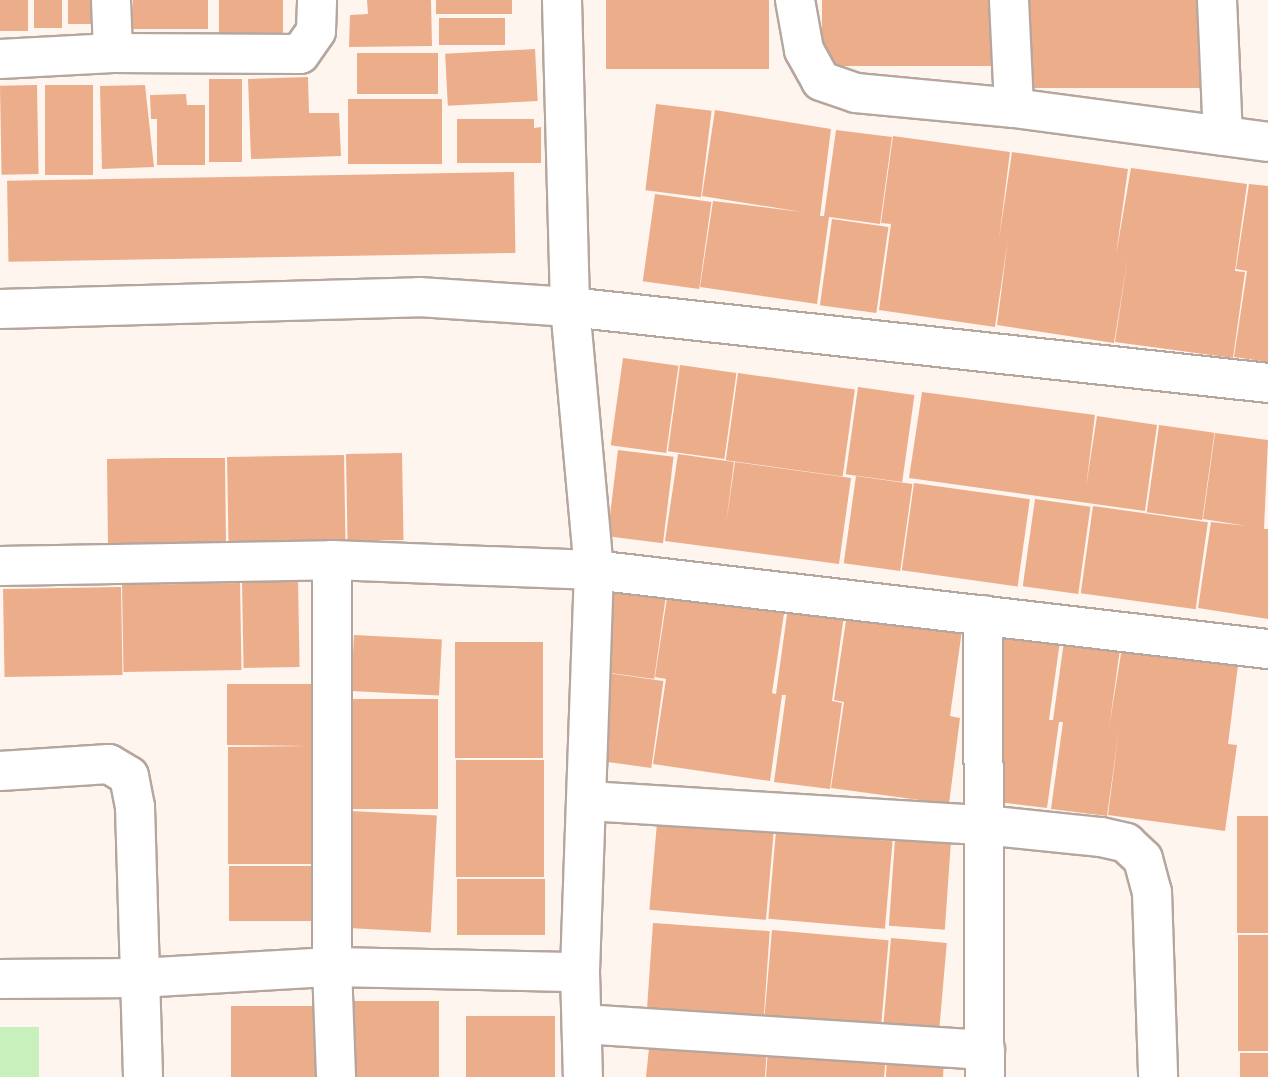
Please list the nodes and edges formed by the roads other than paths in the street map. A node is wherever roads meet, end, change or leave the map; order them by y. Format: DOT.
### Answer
graph roads {
  1 [pos="111,0"];
  2 [pos="317,0"];
  3 [pos="562,0"];
  4 [pos="795,0"];
  5 [pos="1009,0"];
  6 [pos="1217,0"];
  7 [pos="113,53"];
  8 [pos="0,59"];
  9 [pos="1014,108"];
  10 [pos="1223,136"];
  11 [pos="1268,142"];
  12 [pos="570,307"];
  13 [pos="0,309"];
  14 [pos="1268,383"];
  15 [pos="332,561"];
  16 [pos="0,565"];
  17 [pos="594,570"];
  18 [pos="983,615"];
  19 [pos="1268,649"];
  20 [pos="0,771"];
  21 [pos="588,801"];
  22 [pos="984,825"];
  23 [pos="332,967"];
  24 [pos="580,972"];
  25 [pos="139,978"];
  26 [pos="0,979"];
  27 [pos="582,1024"];
  28 [pos="985,1063"];
  29 [pos="143,1077"];
  30 [pos="337,1077"];
  31 [pos="583,1077"];
  32 [pos="1157,1077"];
  1 -- 7 [label="street"];
  2 -- 7 [label="street"];
  3 -- 12 [label="street"];
  4 -- 9 [label="street"];
  5 -- 9 [label="street"];
  6 -- 10 [label="street"];
  7 -- 8 [label="street"];
  9 -- 10 [label="street"];
  10 -- 11 [label="street"];
  12 -- 13 [label="street"];
  12 -- 14 [label="street"];
  12 -- 17 [label="street"];
  15 -- 16 [label="street"];
  15 -- 17 [label="street"];
  15 -- 23 [label="street"];
  17 -- 18 [label="street"];
  17 -- 21 [label="street"];
  18 -- 19 [label="street"];
  18 -- 22 [label="street"];
  20 -- 25 [label="street"];
  21 -- 22 [label="street"];
  21 -- 24 [label="street"];
  22 -- 28 [label="street"];
  22 -- 32 [label="street"];
  23 -- 24 [label="street"];
  23 -- 25 [label="street"];
  23 -- 30 [label="street"];
  24 -- 27 [label="street"];
  25 -- 26 [label="street"];
  25 -- 29 [label="street"];
  27 -- 28 [label="street"];
  27 -- 31 [label="street"];
}
